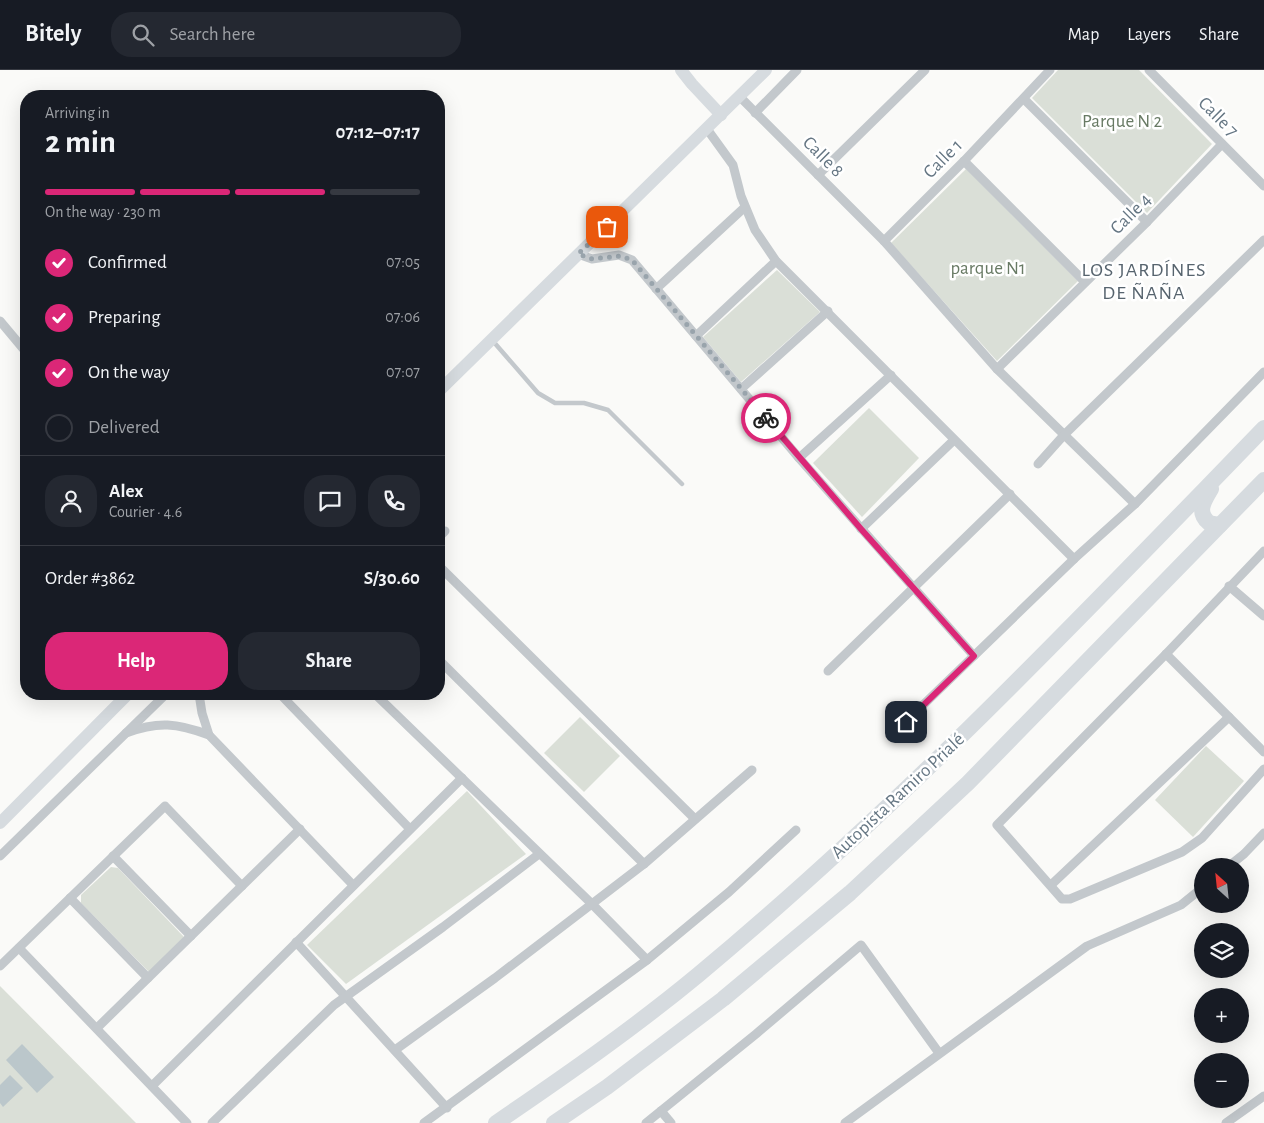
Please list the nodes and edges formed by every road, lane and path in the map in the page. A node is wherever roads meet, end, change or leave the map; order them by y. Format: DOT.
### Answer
graph roads {
  1 [pos="681,70"];
  2 [pos="766,70"];
  3 [pos="797,70"];
  4 [pos="924,70"];
  5 [pos="1050,70"];
  6 [pos="1150,70"];
  7 [pos="740,97"];
  8 [pos="1024,98"];
  9 [pos="756,113"];
  10 [pos="721,115"];
  11 [pos="707,129"];
  12 [pos="1222,144"];
  13 [pos="964,161"];
  14 [pos="818,175"];
  15 [pos="1264,186"];
  16 [pos="745,207"];
  17 [pos="1147,222"];
  18 [pos="1264,240"];
  19 [pos="884,241"];
  20 [pos="578,254"];
  21 [pos="776,261"];
  22 [pos="1085,282"];
  23 [pos="656,289"];
  24 [pos="828,311"];
  25 [pos="0,321"];
  26 [pos="696,336"];
  27 [pos="492,339"];
  28 [pos="20,345"];
  29 [pos="997,370"];
  30 [pos="1264,372"];
  31 [pos="891,375"];
  32 [pos="445,385"];
  33 [pos="741,389"];
  34 [pos="1264,428"];
  35 [pos="1064,435"];
  36 [pos="954,440"];
  37 [pos="799,458"];
  38 [pos="1038,464"];
  39 [pos="1220,474"];
  40 [pos="1264,480"];
  41 [pos="682,484"];
  42 [pos="1010,494"];
  43 [pos="1135,504"];
  44 [pos="1220,525"];
  45 [pos="861,529"];
  46 [pos="1264,550"];
  47 [pos="1074,558"];
  48 [pos="445,572"];
  49 [pos="1229,586"];
  50 [pos="914,589"];
  51 [pos="1264,616"];
  52 [pos="1166,654"];
  53 [pos="974,656"];
  54 [pos="445,666"];
  55 [pos="828,671"];
  56 [pos="122,700"];
  57 [pos="160,700"];
  58 [pos="200,700"];
  59 [pos="286,700"];
  60 [pos="382,700"];
  61 [pos="1229,717"];
  62 [pos="126,733"];
  63 [pos="209,735"];
  64 [pos="892,735"];
  65 [pos="1264,752"];
  66 [pos="1264,769"];
  67 [pos="752,770"];
  68 [pos="462,778"];
  69 [pos="695,819"];
  70 [pos="0,823"];
  71 [pos="300,829"];
  72 [pos="410,829"];
  73 [pos="796,830"];
  74 [pos="1264,833"];
  75 [pos="540,854"];
  76 [pos="0,856"];
  77 [pos="113,856"];
  78 [pos="1239,858"];
  79 [pos="644,864"];
  80 [pos="1051,885"];
  81 [pos="242,886"];
  82 [pos="353,886"];
  83 [pos="1194,894"];
  84 [pos="70,898"];
  85 [pos="592,904"];
  86 [pos="191,936"];
  87 [pos="296,942"];
  88 [pos="19,948"];
  89 [pos="647,960"];
  90 [pos="0,966"];
  91 [pos="148,978"];
  92 [pos="346,996"];
  93 [pos="97,1028"];
  94 [pos="395,1050"];
  95 [pos="939,1053"];
  96 [pos="152,1086"];
  97 [pos="1264,1096"];
  98 [pos="447,1108"];
  99 [pos="661,1111"];
  100 [pos="187,1123"];
  101 [pos="212,1123"];
  102 [pos="424,1123"];
  103 [pos="496,1123"];
  104 [pos="554,1123"];
  105 [pos="646,1123"];
  106 [pos="671,1123"];
  107 [pos="845,1123"];
  108 [pos="1226,1123"];
  1 -- 10 [label="street"];
  2 -- 7 [label="street"];
  3 -- 9 [label="street"];
  4 -- 14 [label="street"];
  5 -- 8 [label="street, Calle 1"];
  6 -- 12 [label="street, Calle 7"];
  7 -- 9 [label="street, Calle 8"];
  7 -- 10 [label="street"];
  8 -- 13 [label="street, Calle 1"];
  8 -- 17 [label="street"];
  9 -- 14 [label="street, Calle 8"];
  10 -- 11 [label="street"];
  11 -- 16 [label="street"];
  11 -- 20 [label="street"];
  12 -- 15 [label="street, Calle 7"];
  12 -- 17 [label="street, Calle 4"];
  13 -- 19 [label="street, Calle 1"];
  13 -- 22 [label="street"];
  14 -- 19 [label="street, Calle 8"];
  16 -- 21 [label="street"];
  16 -- 23 [label="street"];
  17 -- 22 [label="street, Calle 4"];
  18 -- 35 [label="street"];
  19 -- 29 [label="street, Calle 8"];
  20 -- 23 [label="street"];
  20 -- 27 [label="street"];
  21 -- 24 [label="street"];
  21 -- 26 [label="street"];
  22 -- 29 [label="street, Calle 4"];
  23 -- 26 [label="street"];
  24 -- 31 [label="street"];
  24 -- 33 [label="street"];
  25 -- 28 [label="street"];
  26 -- 33 [label="street"];
  27 -- 32 [label="street"];
  27 -- 41 [label="lane"];
  29 -- 35 [label="street, Calle 8"];
  30 -- 43 [label="street"];
  31 -- 36 [label="street"];
  31 -- 37 [label="street"];
  33 -- 37 [label="street"];
  34 -- 39 [label="highway, Autopista Ramiro Prialé"];
  35 -- 38 [label="street"];
  35 -- 43 [label="street, Calle 8"];
  36 -- 42 [label="street"];
  36 -- 45 [label="street"];
  37 -- 45 [label="street"];
  39 -- 44 [label="highway"];
  39 -- 103 [label="highway, Autopista Ramiro Prialé"];
  40 -- 44 [label="highway, Autopista Ramiro Prialé"];
  42 -- 47 [label="street"];
  42 -- 50 [label="street"];
  43 -- 47 [label="street"];
  44 -- 104 [label="highway, Autopista Ramiro Prialé"];
  45 -- 50 [label="street"];
  46 -- 49 [label="street"];
  47 -- 53 [label="street"];
  48 -- 69 [label="street"];
  49 -- 51 [label="street"];
  49 -- 52 [label="street"];
  50 -- 53 [label="street"];
  50 -- 55 [label="street"];
  52 -- 61 [label="street"];
  52 -- 80 [label="street"];
  53 -- 64 [label="street"];
  54 -- 79 [label="street"];
  56 -- 70 [label="street"];
  57 -- 62 [label="street"];
  58 -- 63 [label="street"];
  59 -- 72 [label="street"];
  60 -- 68 [label="street"];
  61 -- 65 [label="street"];
  61 -- 80 [label="street"];
  62 -- 63 [label="street"];
  62 -- 76 [label="street"];
  63 -- 71 [label="street"];
  66 -- 80 [label="street"];
  67 -- 69 [label="street"];
  68 -- 72 [label="street"];
  68 -- 75 [label="street"];
  69 -- 79 [label="street"];
  71 -- 81 [label="street"];
  71 -- 82 [label="street"];
  72 -- 82 [label="street"];
  73 -- 89 [label="street"];
  74 -- 78 [label="street"];
  75 -- 85 [label="street"];
  75 -- 92 [label="street"];
  77 -- 81 [label="street"];
  77 -- 84 [label="street"];
  77 -- 86 [label="street"];
  79 -- 85 [label="street"];
  81 -- 86 [label="street"];
  82 -- 87 [label="street"];
  83 -- 95 [label="street"];
  84 -- 88 [label="street"];
  84 -- 91 [label="street"];
  85 -- 89 [label="street"];
  85 -- 94 [label="street"];
  86 -- 91 [label="street"];
  87 -- 92 [label="street"];
  87 -- 96 [label="street"];
  88 -- 90 [label="street"];
  88 -- 93 [label="street"];
  89 -- 98 [label="street"];
  91 -- 93 [label="street"];
  92 -- 94 [label="street"];
  92 -- 101 [label="street"];
  93 -- 96 [label="street"];
  94 -- 98 [label="street"];
  95 -- 99 [label="street"];
  95 -- 107 [label="street"];
  96 -- 100 [label="street"];
  97 -- 108 [label="street"];
  98 -- 102 [label="street"];
  99 -- 105 [label="street"];
  99 -- 106 [label="street"];
}
